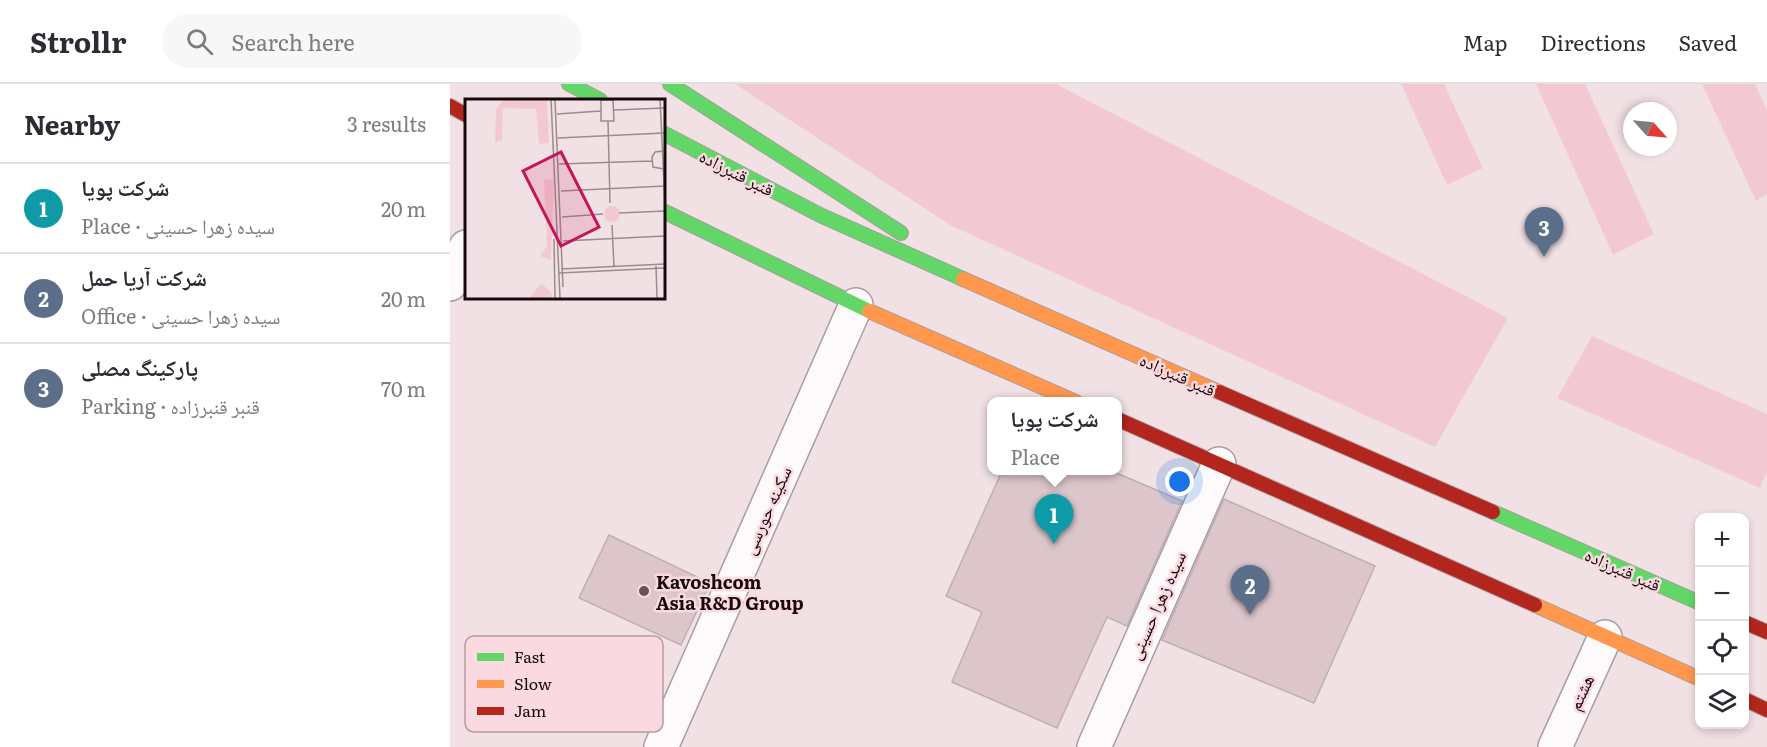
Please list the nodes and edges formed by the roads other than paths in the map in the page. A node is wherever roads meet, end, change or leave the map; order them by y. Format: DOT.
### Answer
graph roads {
  1 [pos="569,84"];
  2 [pos="670,84"];
  3 [pos="598,99"];
  4 [pos="450,106"];
  5 [pos="465,114"];
  6 [pos="664,135"];
  7 [pos="664,211"];
  8 [pos="465,249"];
  9 [pos="450,284"];
  10 [pos="996,294"];
  11 [pos="856,305"];
  12 [pos="1065,397"];
  13 [pos="1122,421"];
  14 [pos="1219,464"];
  15 [pos="1695,601"];
  16 [pos="1749,624"];
  17 [pos="1767,632"];
  18 [pos="1605,637"];
  19 [pos="1695,677"];
  20 [pos="1749,701"];
  21 [pos="1767,710"];
  22 [pos="661,747"];
  23 [pos="1094,747"];
  24 [pos="1555,747"];
  1 -- 3 [label="main road"];
  2 -- 10 [label="main road"];
  4 -- 5 [label="main road"];
  6 -- 10 [label="main road, قنبر قنبرزاده"];
  7 -- 11 [label="main road"];
  8 -- 9 [label="street"];
  10 -- 15 [label="main road, قنبر قنبرزاده"];
  11 -- 12 [label="main road"];
  11 -- 22 [label="street, سکینه حورسی"];
  13 -- 14 [label="main road"];
  14 -- 18 [label="main road"];
  14 -- 23 [label="street, سیده زهرا حسینی"];
  16 -- 17 [label="main road"];
  18 -- 19 [label="main road"];
  18 -- 24 [label="street, هشتم"];
  20 -- 21 [label="main road"];
}
